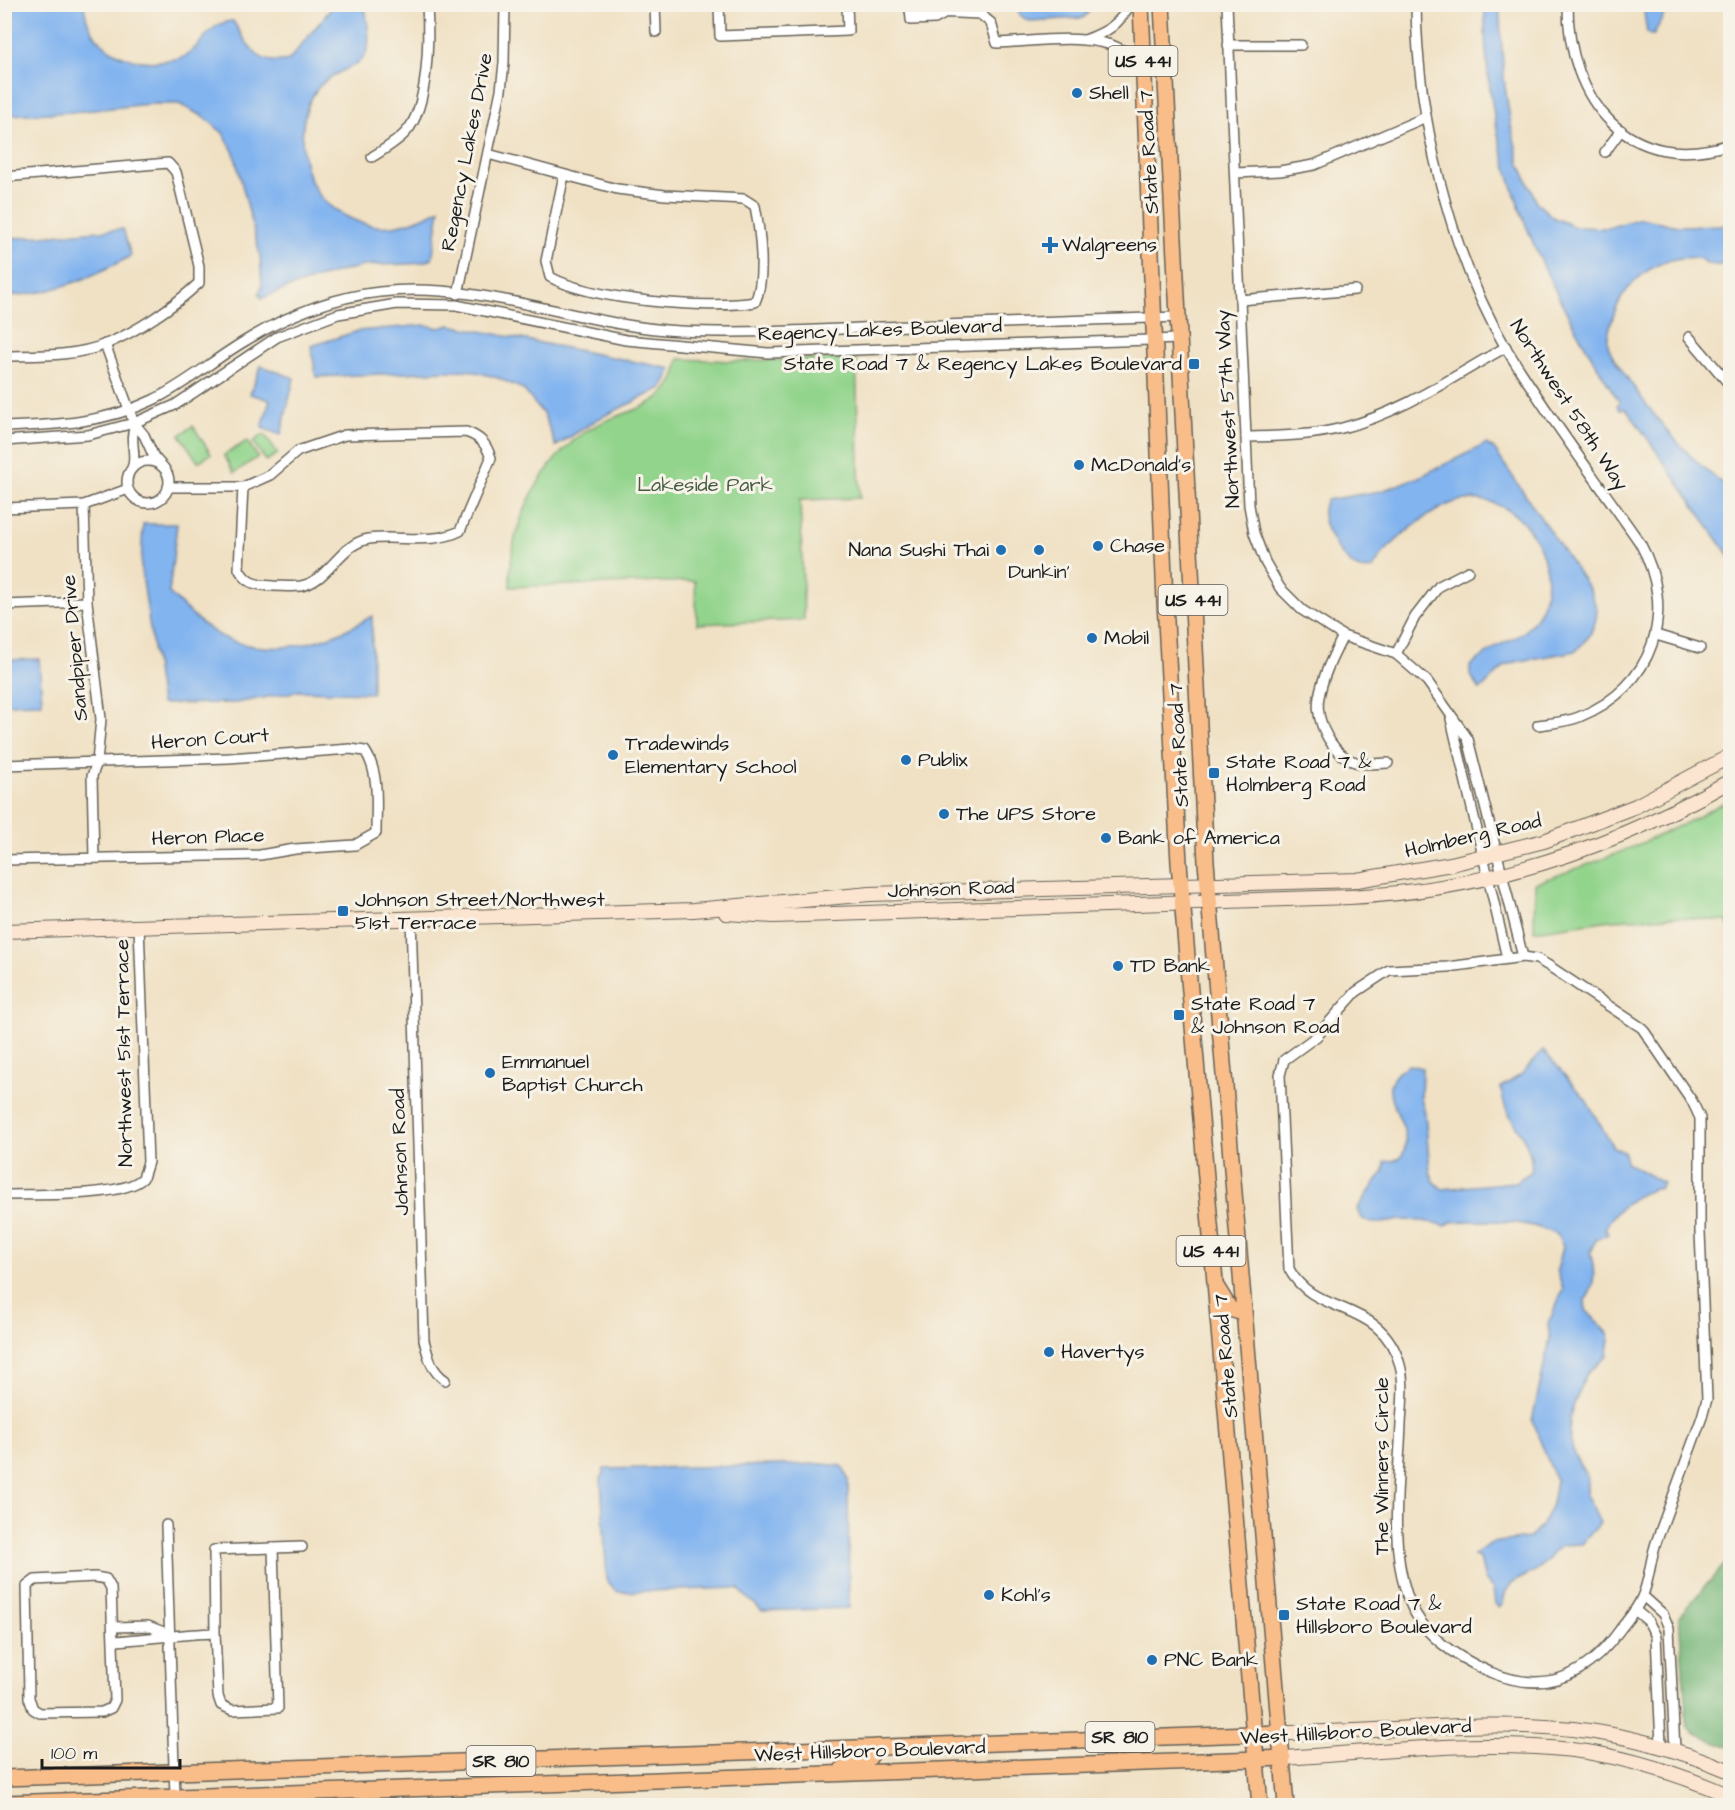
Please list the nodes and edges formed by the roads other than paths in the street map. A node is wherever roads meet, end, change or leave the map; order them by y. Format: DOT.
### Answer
graph roads {
  1 [pos="427,4"];
  2 [pos="505,4"];
  3 [pos="655,4"];
  4 [pos="718,4"];
  5 [pos="848,4"];
  6 [pos="1130,4"];
  7 [pos="1141,4"];
  8 [pos="1162,4"];
  9 [pos="1227,4"];
  10 [pos="1416,4"];
  11 [pos="1568,4"];
  12 [pos="910,12"];
  13 [pos="656,32"];
  14 [pos="1085,40"];
  15 [pos="1228,45"];
  16 [pos="1301,45"];
  17 [pos="1143,69"];
  18 [pos="1426,117"];
  19 [pos="1621,130"];
  20 [pos="1731,144"];
  21 [pos="1605,152"];
  22 [pos="488,154"];
  23 [pos="372,157"];
  24 [pos="1235,173"];
  25 [pos="564,175"];
  26 [pos="4,177"];
  27 [pos="1355,290"];
  28 [pos="459,291"];
  29 [pos="1240,300"];
  30 [pos="456,305"];
  31 [pos="1179,316"];
  32 [pos="1153,318"];
  33 [pos="1689,337"];
  34 [pos="1180,339"];
  35 [pos="1154,340"];
  36 [pos="105,345"];
  37 [pos="1506,346"];
  38 [pos="4,356"];
  39 [pos="1731,385"];
  40 [pos="129,410"];
  41 [pos="135,425"];
  42 [pos="4,427"];
  43 [pos="1246,437"];
  44 [pos="4,441"];
  45 [pos="132,468"];
  46 [pos="164,468"];
  47 [pos="168,487"];
  48 [pos="243,487"];
  49 [pos="128,489"];
  50 [pos="84,505"];
  51 [pos="4,508"];
  52 [pos="1468,572"];
  53 [pos="87,602"];
  54 [pos="4,605"];
  55 [pos="1656,635"];
  56 [pos="1343,636"];
  57 [pos="1700,648"];
  58 [pos="1395,654"];
  59 [pos="1449,714"];
  60 [pos="1538,725"];
  61 [pos="1731,756"];
  62 [pos="97,762"];
  63 [pos="1388,763"];
  64 [pos="4,765"];
  65 [pos="1731,781"];
  66 [pos="376,800"];
  67 [pos="1498,853"];
  68 [pos="1482,857"];
  69 [pos="94,858"];
  70 [pos="4,861"];
  71 [pos="1503,874"];
  72 [pos="1487,879"];
  73 [pos="1181,884"];
  74 [pos="1208,884"];
  75 [pos="844,896"];
  76 [pos="1183,901"];
  77 [pos="1209,901"];
  78 [pos="694,910"];
  79 [pos="773,916"];
  80 [pos="411,917"];
  81 [pos="139,926"];
  82 [pos="4,931"];
  83 [pos="1507,957"];
  84 [pos="1523,957"];
  85 [pos="4,1195"];
  86 [pos="1214,1282"];
  87 [pos="1243,1313"];
  88 [pos="1219,1345"];
  89 [pos="445,1380"];
  90 [pos="1249,1385"];
  91 [pos="166,1525"];
  92 [pos="302,1547"];
  93 [pos="273,1548"];
  94 [pos="1643,1596"];
  95 [pos="1635,1610"];
  96 [pos="114,1627"];
  97 [pos="215,1633"];
  98 [pos="169,1634"];
  99 [pos="114,1641"];
  100 [pos="1672,1661"];
  101 [pos="1658,1662"];
  102 [pos="1281,1733"];
  103 [pos="1253,1734"];
  104 [pos="1660,1745"];
  105 [pos="908,1746"];
  106 [pos="877,1747"];
  107 [pos="1676,1750"];
  108 [pos="1256,1758"];
  109 [pos="1283,1758"];
  110 [pos="536,1759"];
  111 [pos="442,1763"];
  112 [pos="1658,1768"];
  113 [pos="1731,1771"];
  114 [pos="174,1772"];
  115 [pos="867,1772"];
  116 [pos="828,1773"];
  117 [pos="4,1778"];
  118 [pos="451,1787"];
  119 [pos="406,1789"];
  120 [pos="175,1796"];
  121 [pos="1731,1796"];
  122 [pos="4,1803"];
  123 [pos="1260,1806"];
  124 [pos="1286,1806"];
  1 -- 23 [label="street"];
  2 -- 22 [label="street, Regency Lakes Drive"];
  3 -- 13 [label="street"];
  4 -- 5 [label="street"];
  6 -- 14 [label="street"];
  7 -- 17 [label="main road, State Road 7 / US 441"];
  8 -- 31 [label="main road, State Road 7 / US 441"];
  9 -- 15 [label="street, Northwest 57th Way"];
  10 -- 18 [label="street, Northwest 58th Way"];
  11 -- 19 [label="street"];
  12 -- 14 [label="street"];
  14 -- 17 [label="street"];
  15 -- 16 [label="street"];
  15 -- 24 [label="street, Northwest 57th Way"];
  17 -- 32 [label="main road, State Road 7 / US 441"];
  18 -- 24 [label="street"];
  18 -- 37 [label="street, Northwest 58th Way"];
  19 -- 20 [label="street"];
  19 -- 21 [label="street"];
  22 -- 25 [label="street"];
  22 -- 28 [label="street, Regency Lakes Drive"];
  24 -- 29 [label="street, Northwest 57th Way"];
  25 -- 25 [label="street"];
  26 -- 36 [label="street"];
  27 -- 29 [label="street"];
  28 -- 30 [label="street, Regency Lakes Drive"];
  28 -- 32 [label="street, Regency Lakes Boulevard"];
  28 -- 40 [label="street, Regency Lakes Boulevard"];
  29 -- 43 [label="street, Northwest 57th Way"];
  30 -- 35 [label="street, Regency Lakes Boulevard"];
  30 -- 41 [label="street, Regency Lakes Boulevard"];
  31 -- 32 [label="street, Regency Lakes Boulevard"];
  31 -- 34 [label="main road, State Road 7 / US 441"];
  32 -- 35 [label="main road, State Road 7 / US 441"];
  33 -- 39 [label="street"];
  34 -- 35 [label="street, Regency Lakes Boulevard"];
  34 -- 74 [label="main road, State Road 7 / US 441"];
  35 -- 73 [label="main road, State Road 7 / US 441"];
  36 -- 38 [label="street"];
  36 -- 40 [label="street"];
  37 -- 43 [label="street"];
  37 -- 55 [label="street, Northwest 58th Way"];
  40 -- 41 [label="street"];
  40 -- 42 [label="street, Regency Lakes Boulevard"];
  41 -- 44 [label="street, Regency Lakes Boulevard"];
  41 -- 45 [label="street"];
  41 -- 46 [label="street"];
  43 -- 56 [label="street, Northwest 57th Way"];
  45 -- 46 [label="street"];
  45 -- 49 [label="street"];
  46 -- 47 [label="street"];
  47 -- 48 [label="street"];
  47 -- 49 [label="street"];
  48 -- 48 [label="street"];
  49 -- 50 [label="street"];
  50 -- 51 [label="street"];
  50 -- 53 [label="street, Sandpiper Drive"];
  52 -- 58 [label="street"];
  53 -- 54 [label="street"];
  53 -- 62 [label="street, Sandpiper Drive"];
  55 -- 57 [label="street"];
  55 -- 60 [label="street"];
  56 -- 58 [label="street, Northwest 57th Way"];
  56 -- 63 [label="street"];
  58 -- 59 [label="street, Northwest 57th Way"];
  59 -- 67 [label="street, Northwest 57th Way"];
  59 -- 68 [label="street, Northwest 57th Way"];
  61 -- 67 [label="street, Holmberg Road"];
  62 -- 64 [label="street, Heron Court"];
  62 -- 66 [label="street, Heron Court"];
  62 -- 69 [label="street, Sandpiper Drive"];
  65 -- 71 [label="street"];
  66 -- 69 [label="street, Heron Place"];
  67 -- 68 [label="street, Holmberg Road"];
  67 -- 71 [label="street, Northwest 57th Way"];
  68 -- 72 [label="street, Northwest 57th Way"];
  68 -- 74 [label="street, Holmberg Road"];
  69 -- 70 [label="street, Heron Place"];
  71 -- 72 [label="street"];
  71 -- 84 [label="street, Northwest 57th Way"];
  72 -- 77 [label="street"];
  72 -- 83 [label="street, Northwest 57th Way"];
  73 -- 74 [label="street, Johnson Road"];
  73 -- 75 [label="street, Johnson Road"];
  73 -- 76 [label="main road, State Road 7 / US 441"];
  74 -- 77 [label="main road, State Road 7 / US 441"];
  75 -- 78 [label="street, Johnson Road"];
  75 -- 79 [label="street"];
  76 -- 77 [label="street, Johnson Road"];
  76 -- 79 [label="street, Johnson Road"];
  76 -- 86 [label="main road, State Road 7 / US 441"];
  77 -- 87 [label="main road, State Road 7 / US 441"];
  78 -- 79 [label="street, Johnson Road"];
  78 -- 80 [label="street, Johnson Road"];
  80 -- 81 [label="street, Johnson Road"];
  80 -- 89 [label="street, Johnson Road"];
  81 -- 82 [label="street, Johnson Road"];
  81 -- 85 [label="street, Northwest 51st Terrace"];
  83 -- 84 [label="street, The Winners Circle"];
  83 -- 95 [label="street, The Winners Circle"];
  84 -- 94 [label="street, The Winners Circle"];
  86 -- 87 [label="main road"];
  86 -- 88 [label="main road, State Road 7 / US 441"];
  87 -- 90 [label="main road, State Road 7 / US 441"];
  88 -- 90 [label="main road"];
  88 -- 103 [label="main road, State Road 7 / US 441"];
  90 -- 102 [label="main road, State Road 7 / US 441"];
  91 -- 98 [label="street"];
  92 -- 93 [label="street"];
  93 -- 97 [label="street"];
  93 -- 97 [label="street"];
  94 -- 95 [label="street, The Winners Circle"];
  94 -- 100 [label="street"];
  95 -- 101 [label="street"];
  96 -- 98 [label="street"];
  96 -- 99 [label="street"];
  96 -- 99 [label="street"];
  97 -- 98 [label="street"];
  98 -- 99 [label="street"];
  98 -- 114 [label="street"];
  100 -- 101 [label="street"];
  100 -- 107 [label="street"];
  101 -- 104 [label="street"];
  102 -- 103 [label="main road, West Hillsboro Boulevard / SR 810"];
  102 -- 104 [label="street, West Hillsboro Boulevard"];
  102 -- 109 [label="main road, State Road 7 / US 441"];
  103 -- 105 [label="main road, West Hillsboro Boulevard / SR 810"];
  103 -- 108 [label="main road, State Road 7 / US 441"];
  104 -- 107 [label="street, West Hillsboro Boulevard"];
  104 -- 112 [label="street"];
  105 -- 106 [label="main road, West Hillsboro Boulevard / SR 810"];
  105 -- 115 [label="main road"];
  106 -- 110 [label="main road, West Hillsboro Boulevard / SR 810"];
  106 -- 116 [label="main road"];
  107 -- 112 [label="street"];
  107 -- 113 [label="street, West Hillsboro Boulevard"];
  108 -- 109 [label="main road, West Hillsboro Boulevard / SR 810"];
  108 -- 115 [label="main road, West Hillsboro Boulevard / SR 810"];
  108 -- 123 [label="main road, State Road 7 / US 441"];
  109 -- 112 [label="street, West Hillsboro Boulevard"];
  109 -- 124 [label="main road, State Road 7 / US 441"];
  110 -- 111 [label="main road, West Hillsboro Boulevard / SR 810"];
  110 -- 118 [label="main road"];
  111 -- 114 [label="main road, West Hillsboro Boulevard / SR 810"];
  111 -- 119 [label="main road"];
  112 -- 121 [label="street, West Hillsboro Boulevard"];
  114 -- 117 [label="main road, West Hillsboro Boulevard / SR 810"];
  114 -- 120 [label="street"];
  115 -- 116 [label="main road, West Hillsboro Boulevard / SR 810"];
  116 -- 118 [label="main road, West Hillsboro Boulevard / SR 810"];
  118 -- 119 [label="main road, West Hillsboro Boulevard / SR 810"];
  119 -- 120 [label="main road, West Hillsboro Boulevard / SR 810"];
  120 -- 122 [label="main road, West Hillsboro Boulevard / SR 810"];
}
